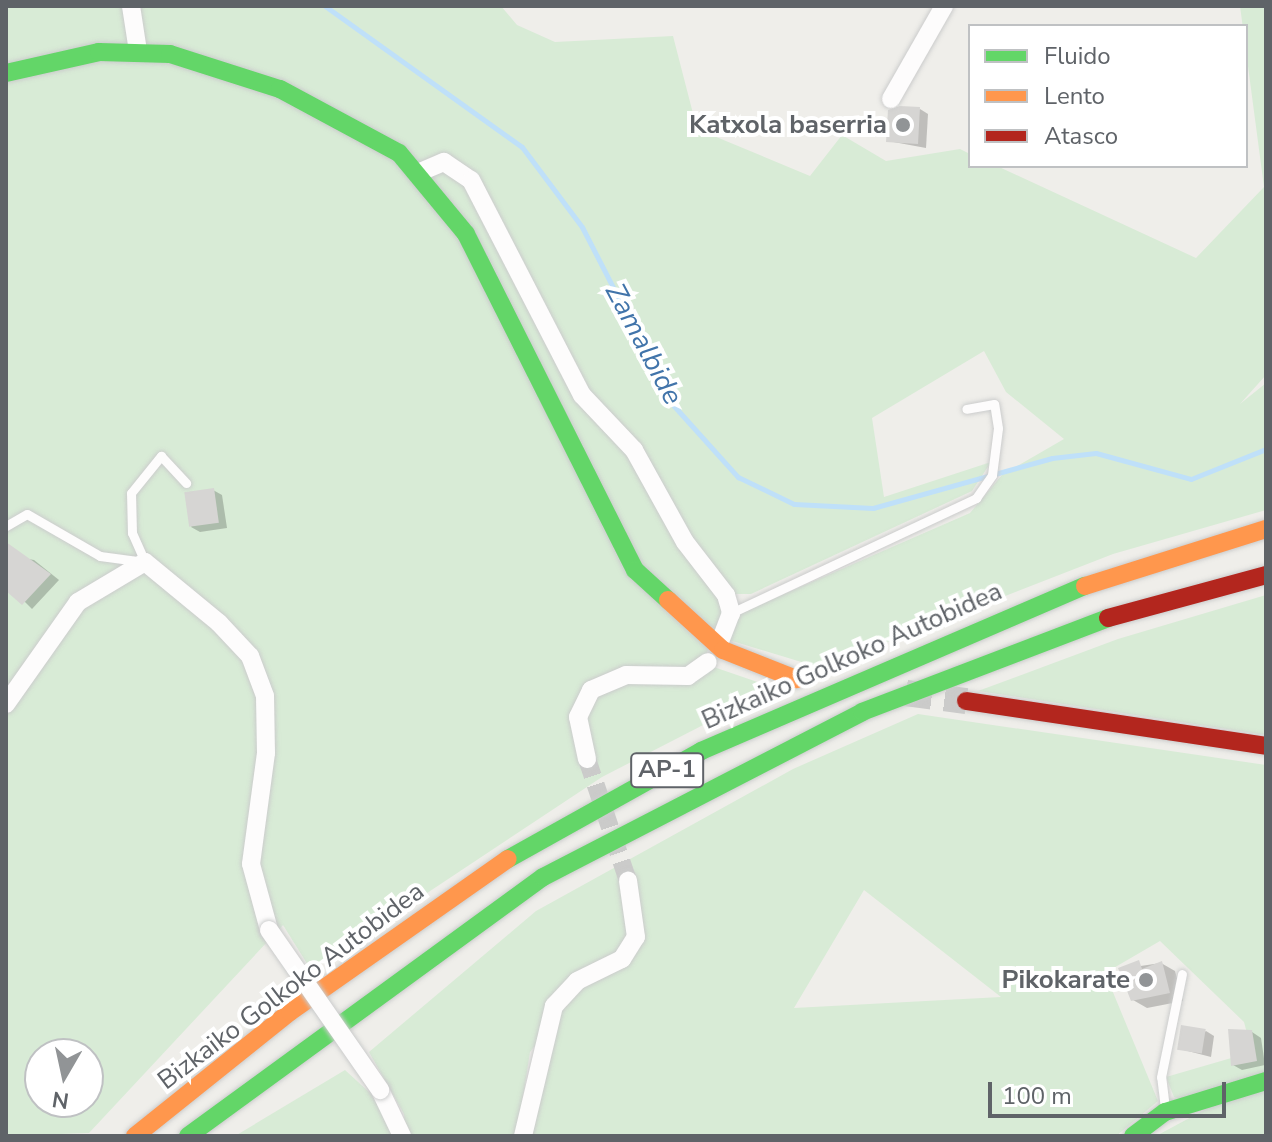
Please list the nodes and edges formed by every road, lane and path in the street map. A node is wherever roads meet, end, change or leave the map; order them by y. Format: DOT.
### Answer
graph roads {
  1 [pos="131,6"];
  2 [pos="944,6"];
  3 [pos="138,51"];
  4 [pos="6,73"];
  5 [pos="891,99"];
  6 [pos="420,172"];
  7 [pos="966,409"];
  8 [pos="186,483"];
  9 [pos="6,526"];
  10 [pos="1266,529"];
  11 [pos="145,562"];
  12 [pos="1266,575"];
  13 [pos="731,613"];
  14 [pos="721,639"];
  15 [pos="708,662"];
  16 [pos="796,679"];
  17 [pos="966,701"];
  18 [pos="6,704"];
  19 [pos="1266,746"];
  20 [pos="587,759"];
  21 [pos="628,881"];
  22 [pos="1182,974"];
  23 [pos="1266,1081"];
  24 [pos="1165,1112"];
  25 [pos="135,1136"];
  26 [pos="188,1136"];
  27 [pos="402,1136"];
  28 [pos="523,1136"];
  29 [pos="1133,1136"];
  1 -- 3 [label="street"];
  2 -- 5 [label="street"];
  3 -- 4 [label="main road"];
  3 -- 6 [label="main road"];
  6 -- 13 [label="street"];
  6 -- 16 [label="main road"];
  7 -- 13 [label="lane"];
  8 -- 11 [label="lane"];
  9 -- 11 [label="lane"];
  10 -- 25 [label="main road, Bizkaiko Golkoko Autobidea / AP-1"];
  11 -- 18 [label="street"];
  11 -- 27 [label="street, bridge"];
  12 -- 26 [label="main road, AP-1"];
  13 -- 14 [label="street"];
  15 -- 20 [label="street"];
  17 -- 19 [label="main road"];
  21 -- 28 [label="street"];
  22 -- 24 [label="lane"];
  23 -- 24 [label="main road"];
  24 -- 29 [label="main road"];
}
